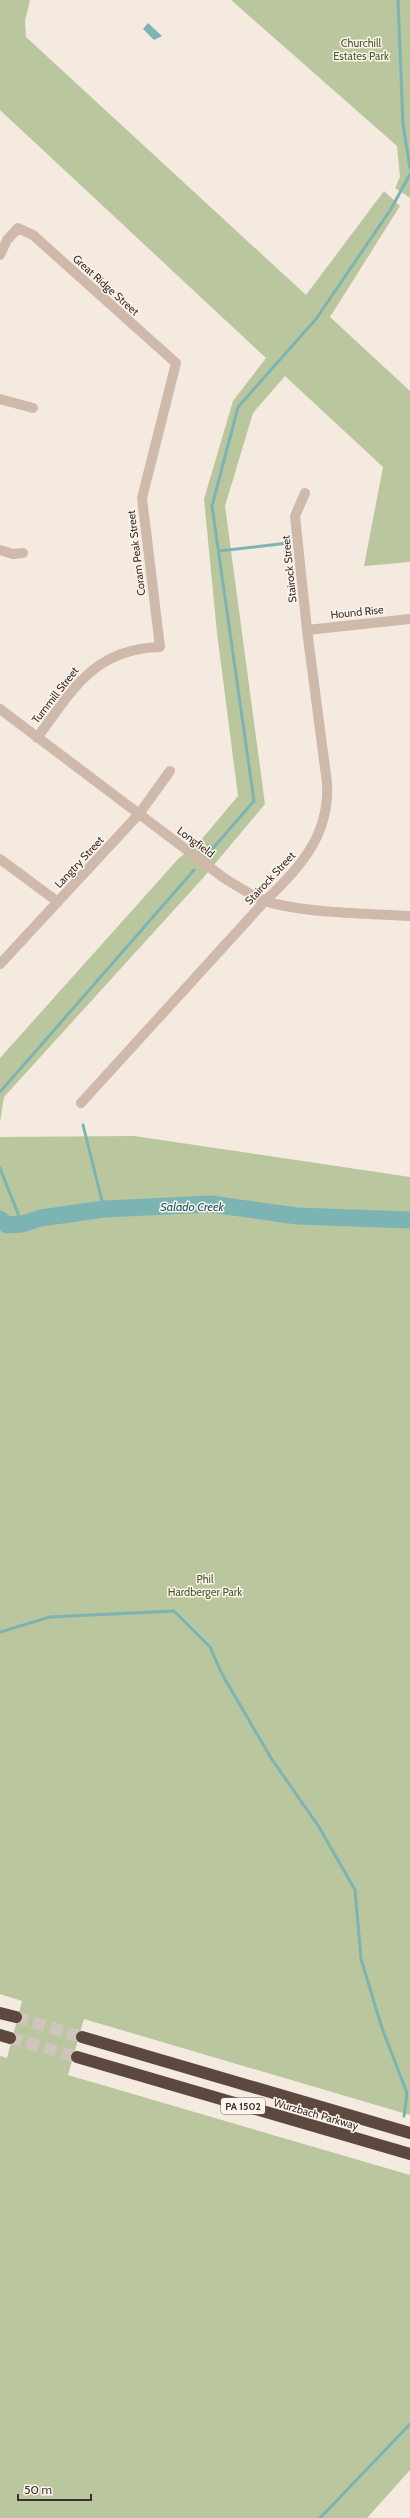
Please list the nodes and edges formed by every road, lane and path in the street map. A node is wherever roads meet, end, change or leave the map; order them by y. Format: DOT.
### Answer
graph roads {
  1 [pos="0,255"];
  2 [pos="176,363"];
  3 [pos="0,399"];
  4 [pos="33,408"];
  5 [pos="305,493"];
  6 [pos="0,550"];
  7 [pos="23,553"];
  8 [pos="410,619"];
  9 [pos="307,630"];
  10 [pos="160,647"];
  11 [pos="0,709"];
  12 [pos="37,738"];
  13 [pos="170,772"];
  14 [pos="139,814"];
  15 [pos="0,859"];
  16 [pos="266,900"];
  17 [pos="58,902"];
  18 [pos="410,916"];
  19 [pos="0,964"];
  20 [pos="81,1103"];
  21 [pos="0,2013"];
  22 [pos="16,2017"];
  23 [pos="82,2037"];
  24 [pos="77,2057"];
  25 [pos="410,2133"];
  26 [pos="410,2154"];
  1 -- 2 [label="street, Great Ridge Street"];
  2 -- 10 [label="street, Coram Peak Street"];
  3 -- 4 [label="street"];
  5 -- 9 [label="street, Stairock Street"];
  6 -- 7 [label="street"];
  8 -- 9 [label="street, Hound Rise"];
  9 -- 16 [label="street, Stairock Street"];
  10 -- 12 [label="street, Turnmill Street"];
  11 -- 12 [label="street, Longfield"];
  12 -- 14 [label="street, Longfield"];
  13 -- 14 [label="street, Langtry Street"];
  14 -- 16 [label="street, Longfield"];
  14 -- 17 [label="street, Langtry Street"];
  15 -- 17 [label="street"];
  16 -- 18 [label="street, Longfield"];
  16 -- 20 [label="street, Stairock Street"];
  17 -- 19 [label="street, Langtry Street"];
  21 -- 22 [label="highway"];
  23 -- 25 [label="highway, Wurzbach Parkway / PA 1502"];
  24 -- 26 [label="highway, Wurzbach Parkway / PA 1502"];
}
